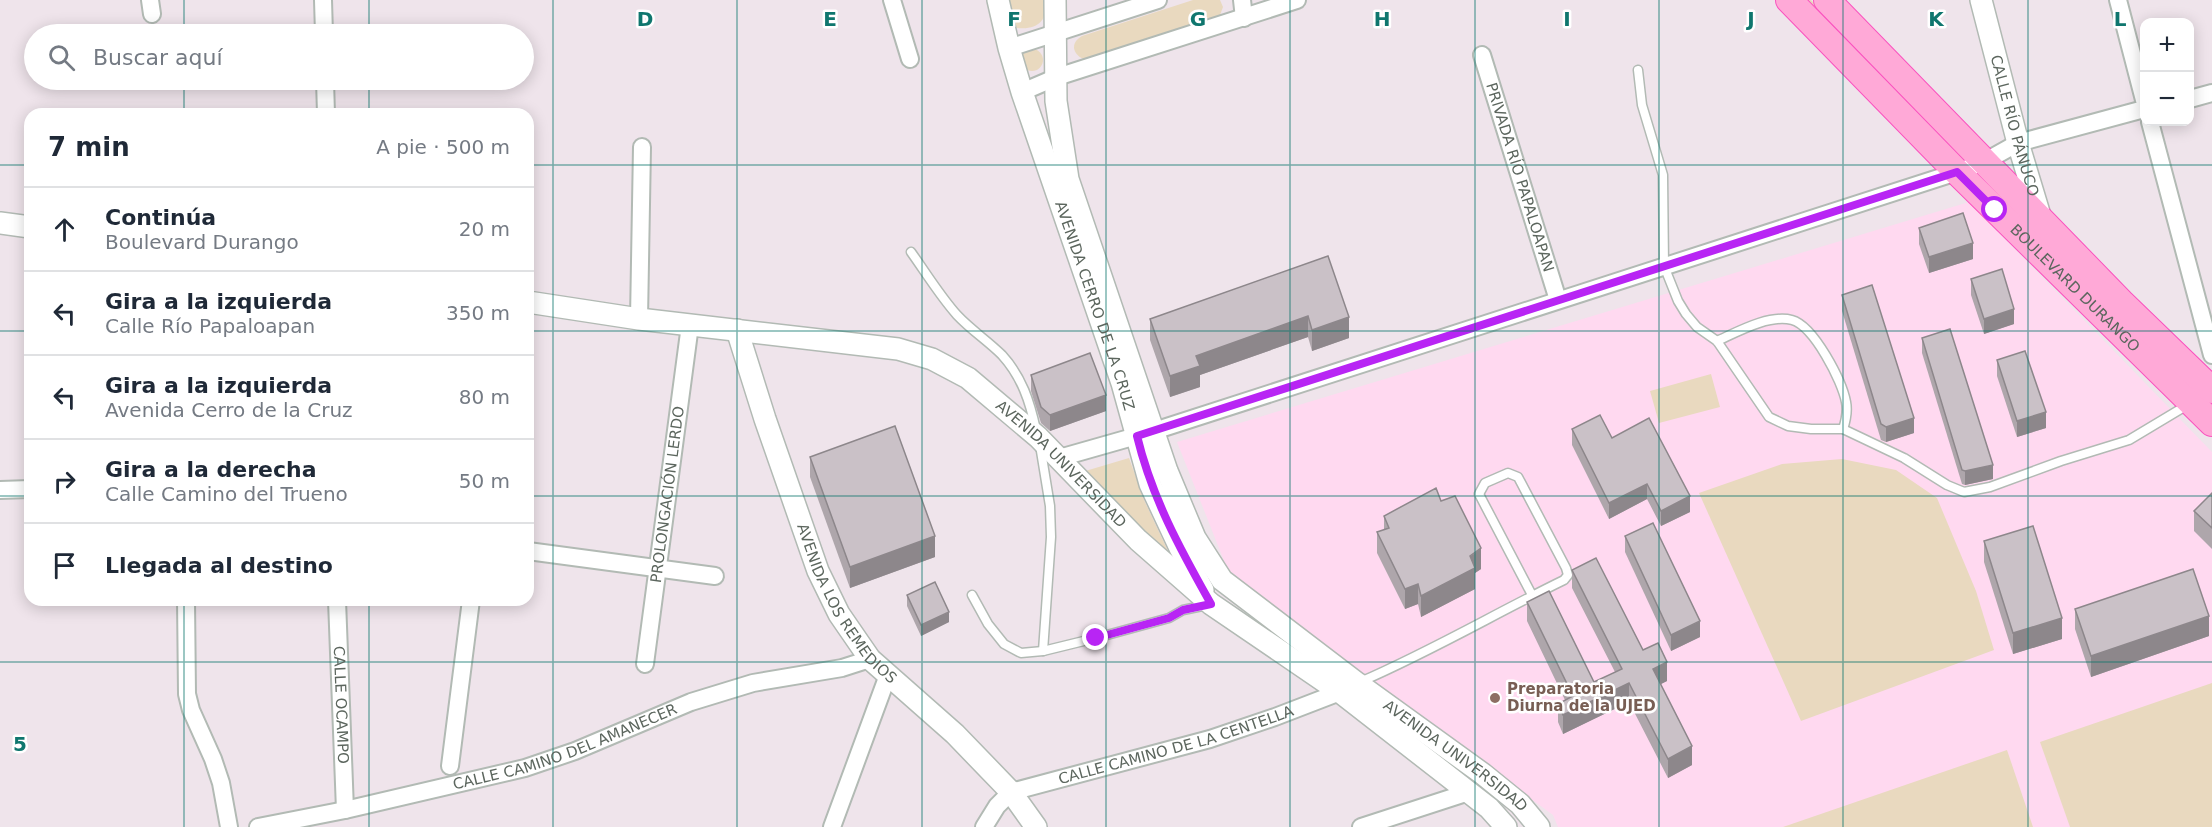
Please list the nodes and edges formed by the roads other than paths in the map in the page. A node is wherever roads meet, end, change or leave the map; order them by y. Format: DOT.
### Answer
graph roads {
  1 [pos="323,0"];
  2 [pos="892,0"];
  3 [pos="998,0"];
  4 [pos="1055,0"];
  5 [pos="1158,0"];
  6 [pos="1242,0"];
  7 [pos="1297,0"];
  8 [pos="1789,0"];
  9 [pos="1827,0"];
  10 [pos="1981,0"];
  11 [pos="2118,0"];
  12 [pos="1847,12"];
  13 [pos="1244,18"];
  14 [pos="324,24"];
  15 [pos="1055,33"];
  16 [pos="1009,48"];
  17 [pos="1482,55"];
  18 [pos="910,59"];
  19 [pos="1638,70"];
  20 [pos="1057,77"];
  21 [pos="2140,81"];
  22 [pos="325,90"];
  23 [pos="1022,92"];
  24 [pos="2212,93"];
  25 [pos="2194,98"];
  26 [pos="326,108"];
  27 [pos="2140,111"];
  28 [pos="2151,126"];
  29 [pos="2018,143"];
  30 [pos="642,147"];
  31 [pos="1984,162"];
  32 [pos="1957,172"];
  33 [pos="2041,220"];
  34 [pos="0,223"];
  35 [pos="24,226"];
  36 [pos="911,252"];
  37 [pos="2041,254"];
  38 [pos="1664,266"];
  39 [pos="1558,300"];
  40 [pos="534,303"];
  41 [pos="639,319"];
  42 [pos="690,325"];
  43 [pos="737,330"];
  44 [pos="1717,341"];
  45 [pos="2212,355"];
  46 [pos="2206,390"];
  47 [pos="2212,423"];
  48 [pos="1843,429"];
  49 [pos="1145,433"];
  50 [pos="1038,437"];
  51 [pos="1059,458"];
  52 [pos="24,489"];
  53 [pos="0,490"];
  54 [pos="534,552"];
  55 [pos="657,568"];
  56 [pos="715,576"];
  57 [pos="1222,580"];
  58 [pos="972,595"];
  59 [pos="1532,595"];
  60 [pos="1211,604"];
  61 [pos="186,606"];
  62 [pos="337,606"];
  63 [pos="470,606"];
  64 [pos="1043,651"];
  65 [pos="870,659"];
  66 [pos="645,664"];
  67 [pos="888,675"];
  68 [pos="1348,688"];
  69 [pos="450,766"];
  70 [pos="1011,792"];
  71 [pos="1469,792"];
  72 [pos="345,810"];
  73 [pos="229,827"];
  74 [pos="258,827"];
  75 [pos="832,827"];
  76 [pos="984,827"];
  77 [pos="1036,827"];
  78 [pos="1361,827"];
  79 [pos="1506,827"];
  80 [pos="1539,827"];
  1 -- 14 [label="street"];
  2 -- 18 [label="street"];
  3 -- 16 [label="street, AVENIDA CERRO DE LA CRUZ"];
  4 -- 15 [label="street, AVENIDA CERRO DE LA CRUZ"];
  5 -- 15 [label="street"];
  6 -- 13 [label="street"];
  7 -- 13 [label="street"];
  8 -- 32 [label="main road, BOULEVARD DURANGO"];
  9 -- 12 [label="main road, BOULEVARD DURANGO"];
  10 -- 29 [label="street, CALLE RÍO PÁNUCO"];
  11 -- 21 [label="street"];
  12 -- 31 [label="main road, BOULEVARD DURANGO"];
  13 -- 20 [label="street"];
  15 -- 16 [label="street"];
  15 -- 20 [label="street, AVENIDA CERRO DE LA CRUZ"];
  16 -- 23 [label="street, AVENIDA CERRO DE LA CRUZ"];
  17 -- 39 [label="street, PRIVADA RÍO PAPALOAPAN"];
  19 -- 38 [label="lane"];
  20 -- 23 [label="street"];
  20 -- 49 [label="street, AVENIDA CERRO DE LA CRUZ"];
  22 -- 26 [label="street"];
  23 -- 49 [label="street, AVENIDA CERRO DE LA CRUZ"];
  24 -- 25 [label="street"];
  27 -- 29 [label="street"];
  28 -- 45 [label="street"];
  29 -- 31 [label="street"];
  29 -- 33 [label="street, CALLE RÍO PÁNUCO"];
  30 -- 41 [label="street"];
  31 -- 32 [label="street"];
  31 -- 33 [label="main road, BOULEVARD DURANGO"];
  32 -- 37 [label="main road, BOULEVARD DURANGO"];
  32 -- 38 [label="street"];
  33 -- 37 [label="street, CALLE RÍO PÁNUCO"];
  33 -- 46 [label="main road, BOULEVARD DURANGO"];
  34 -- 35 [label="street"];
  36 -- 50 [label="lane"];
  37 -- 46 [label="main road, BOULEVARD DURANGO"];
  38 -- 39 [label="street"];
  38 -- 44 [label="lane"];
  39 -- 49 [label="street"];
  40 -- 41 [label="street, AVENIDA UNIVERSIDAD"];
  41 -- 42 [label="street, AVENIDA UNIVERSIDAD"];
  42 -- 43 [label="street, AVENIDA UNIVERSIDAD"];
  42 -- 55 [label="street, PROLONGACIÓN LERDO"];
  43 -- 50 [label="street, AVENIDA UNIVERSIDAD"];
  43 -- 65 [label="street, AVENIDA LOS REMEDIOS"];
  44 -- 48 [label="lane"];
  44 -- 48 [label="lane"];
  46 -- 47 [label="main road, BOULEVARD DURANGO"];
  46 -- 48 [label="lane"];
  49 -- 51 [label="street"];
  49 -- 57 [label="street, AVENIDA CERRO DE LA CRUZ"];
  49 -- 60 [label="street, AVENIDA CERRO DE LA CRUZ"];
  50 -- 51 [label="street, AVENIDA UNIVERSIDAD"];
  50 -- 64 [label="lane"];
  51 -- 60 [label="street, AVENIDA UNIVERSIDAD"];
  52 -- 53 [label="street"];
  54 -- 55 [label="street"];
  55 -- 56 [label="street"];
  55 -- 66 [label="street, PROLONGACIÓN LERDO"];
  57 -- 68 [label="street, AVENIDA UNIVERSIDAD"];
  58 -- 64 [label="lane"];
  59 -- 59 [label="lane"];
  59 -- 68 [label="lane"];
  60 -- 64 [label="lane"];
  60 -- 68 [label="street, AVENIDA UNIVERSIDAD"];
  61 -- 73 [label="street"];
  62 -- 72 [label="street, CALLE OCAMPO"];
  63 -- 69 [label="street"];
  65 -- 67 [label="street, AVENIDA LOS REMEDIOS"];
  65 -- 72 [label="street, CALLE CAMINO DEL AMANECER"];
  67 -- 70 [label="street, AVENIDA LOS REMEDIOS"];
  67 -- 75 [label="street"];
  68 -- 70 [label="street, CALLE CAMINO DE LA CENTELLA"];
  68 -- 71 [label="street, AVENIDA UNIVERSIDAD"];
  68 -- 80 [label="street, AVENIDA UNIVERSIDAD"];
  70 -- 76 [label="street"];
  70 -- 77 [label="street, AVENIDA LOS REMEDIOS"];
  71 -- 78 [label="street"];
  71 -- 79 [label="street, AVENIDA UNIVERSIDAD"];
  72 -- 74 [label="street, CALLE CAMINO DEL AMANECER"];
}
